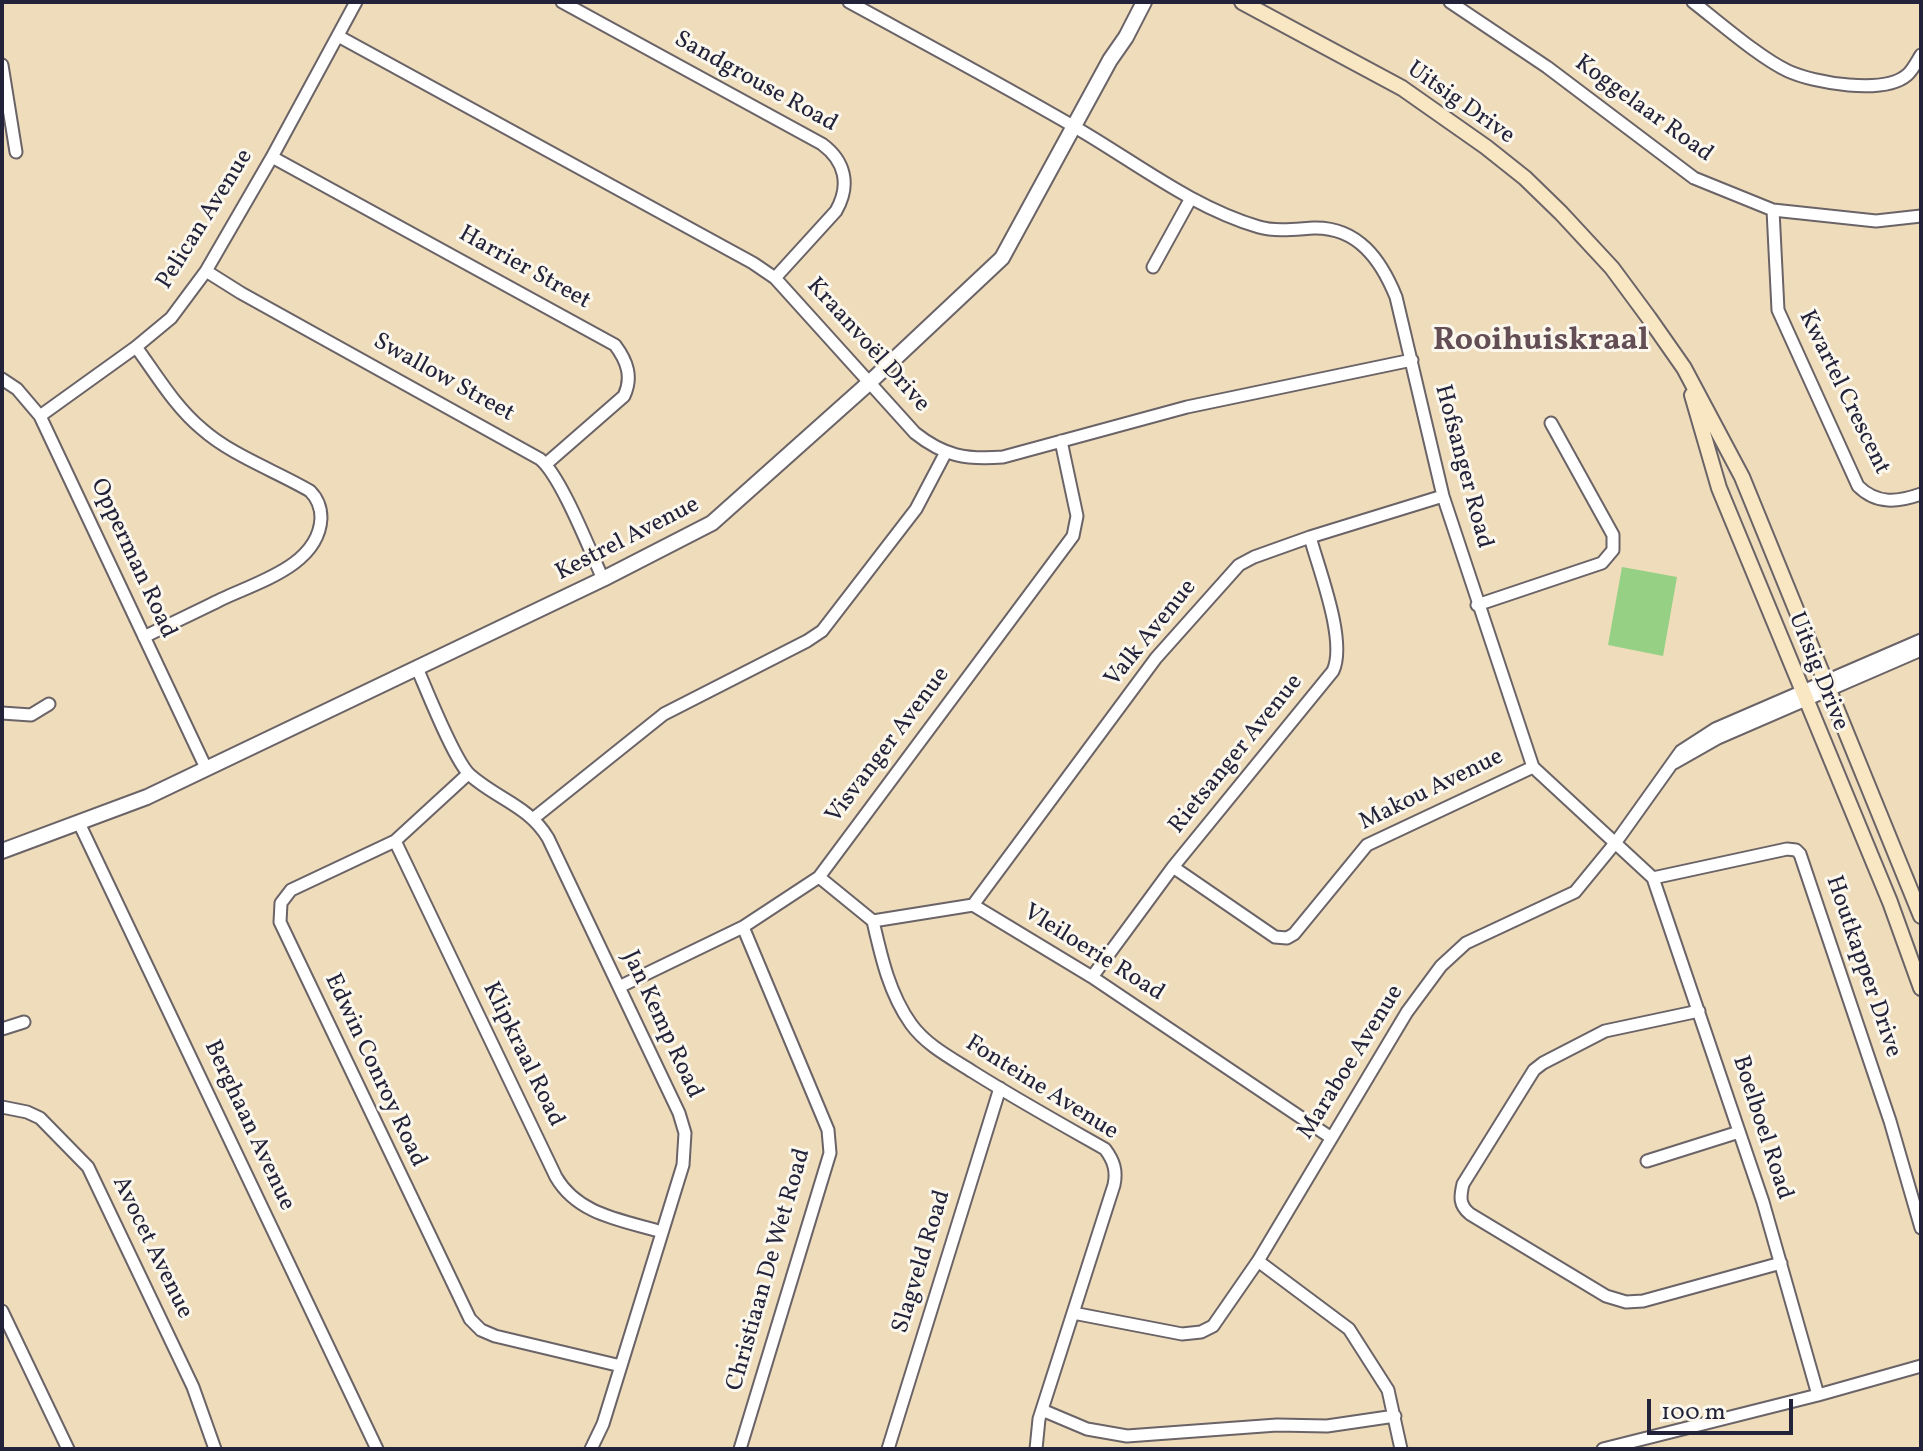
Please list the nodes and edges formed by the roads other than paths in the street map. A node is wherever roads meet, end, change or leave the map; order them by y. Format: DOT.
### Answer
graph roads {
  1 [pos="356,2"];
  2 [pos="562,2"];
  3 [pos="849,2"];
  4 [pos="1135,2"];
  5 [pos="1144,2"];
  6 [pos="1242,2"];
  7 [pos="1260,2"];
  8 [pos="1450,2"];
  9 [pos="1693,2"];
  10 [pos="338,36"];
  11 [pos="1921,55"];
  12 [pos="1110,60"];
  13 [pos="1361,64"];
  14 [pos="2,65"];
  15 [pos="7,124"];
  16 [pos="1074,126"];
  17 [pos="16,152"];
  18 [pos="272,157"];
  19 [pos="1191,198"];
  20 [pos="1773,210"];
  21 [pos="1921,216"];
  22 [pos="1153,267"];
  23 [pos="206,271"];
  24 [pos="775,278"];
  25 [pos="136,347"];
  26 [pos="1412,360"];
  27 [pos="1684,368"];
  28 [pos="2,379"];
  29 [pos="870,382"];
  30 [pos="40,416"];
  31 [pos="1551,423"];
  32 [pos="1061,441"];
  33 [pos="946,452"];
  34 [pos="546,464"];
  35 [pos="1921,494"];
  36 [pos="1443,496"];
  37 [pos="1310,537"];
  38 [pos="603,579"];
  39 [pos="1477,605"];
  40 [pos="144,637"];
  41 [pos="1921,640"];
  42 [pos="1921,650"];
  43 [pos="417,668"];
  44 [pos="1828,684"];
  45 [pos="1803,695"];
  46 [pos="49,704"];
  47 [pos="2,713"];
  48 [pos="1533,767"];
  49 [pos="206,768"];
  50 [pos="468,774"];
  51 [pos="534,818"];
  52 [pos="79,823"];
  53 [pos="395,841"];
  54 [pos="1616,842"];
  55 [pos="2,851"];
  56 [pos="1173,867"];
  57 [pos="819,877"];
  58 [pos="1653,878"];
  59 [pos="973,905"];
  60 [pos="1921,916"];
  61 [pos="873,921"];
  62 [pos="743,927"];
  63 [pos="1092,977"];
  64 [pos="619,987"];
  65 [pos="1921,988"];
  66 [pos="1699,1011"];
  67 [pos="24,1022"];
  68 [pos="2,1029"];
  69 [pos="1000,1088"];
  70 [pos="2,1107"];
  71 [pos="1739,1132"];
  72 [pos="1330,1137"];
  73 [pos="1647,1161"];
  74 [pos="1921,1228"];
  75 [pos="662,1232"];
  76 [pos="1258,1261"];
  77 [pos="1781,1263"];
  78 [pos="2,1311"];
  79 [pos="1073,1313"];
  80 [pos="621,1366"];
  81 [pos="1921,1366"];
  82 [pos="1818,1395"];
  83 [pos="1042,1410"];
  84 [pos="1395,1416"];
  85 [pos="68,1449"];
  86 [pos="215,1449"];
  87 [pos="377,1449"];
  88 [pos="591,1449"];
  89 [pos="740,1449"];
  90 [pos="888,1449"];
  91 [pos="1036,1449"];
  92 [pos="1401,1449"];
  93 [pos="1603,1449"];
  1 -- 10 [label="street, Pelican Avenue"];
  2 -- 24 [label="street, Sandgrouse Road"];
  3 -- 16 [label="street, Hofsanger Road"];
  4 -- 12 [label="street, Kestrel Avenue"];
  5 -- 12 [label="street, Kestrel Avenue"];
  6 -- 13 [label="main road, Uitsig Drive"];
  7 -- 13 [label="main road, Uitsig Drive"];
  8 -- 20 [label="street, Koggelaar Road"];
  9 -- 11 [label="street"];
  10 -- 18 [label="street, Pelican Avenue"];
  10 -- 24 [label="street, Kraanvoël Drive"];
  12 -- 16 [label="street, Kestrel Avenue"];
  13 -- 27 [label="main road, Uitsig Drive"];
  14 -- 15 [label="street"];
  15 -- 17 [label="street"];
  16 -- 19 [label="street, Hofsanger Road"];
  16 -- 29 [label="street, Kestrel Avenue"];
  18 -- 23 [label="street, Pelican Avenue"];
  18 -- 34 [label="street, Harrier Street"];
  19 -- 22 [label="street"];
  19 -- 26 [label="street, Hofsanger Road"];
  20 -- 21 [label="street, Koggelaar Road"];
  20 -- 35 [label="street, Kwartel Crescent"];
  23 -- 25 [label="street, Pelican Avenue"];
  23 -- 34 [label="street, Swallow Street"];
  24 -- 29 [label="street, Kraanvoël Drive"];
  25 -- 30 [label="street, Pelican Avenue"];
  25 -- 40 [label="street"];
  26 -- 32 [label="street, Kraanvoël Drive"];
  26 -- 36 [label="street, Hofsanger Road"];
  27 -- 44 [label="main road, Uitsig Drive"];
  27 -- 45 [label="main road, Uitsig Drive"];
  28 -- 30 [label="street, Opperman Road"];
  29 -- 33 [label="street, Kraanvoël Drive"];
  29 -- 38 [label="street, Kestrel Avenue"];
  30 -- 40 [label="street, Opperman Road"];
  31 -- 39 [label="street"];
  32 -- 33 [label="street, Kraanvoël Drive"];
  32 -- 57 [label="street, Visvanger Avenue"];
  33 -- 51 [label="street"];
  34 -- 38 [label="street"];
  36 -- 37 [label="street, Valk Avenue"];
  36 -- 39 [label="street, Hofsanger Road"];
  37 -- 56 [label="street, Rietsanger Avenue"];
  37 -- 59 [label="street, Valk Avenue"];
  38 -- 43 [label="street, Kestrel Avenue"];
  39 -- 48 [label="street, Hofsanger Road"];
  40 -- 49 [label="street, Opperman Road"];
  41 -- 44 [label="street, Maraboe Avenue"];
  42 -- 44 [label="street, Maraboe Avenue"];
  43 -- 49 [label="street, Kestrel Avenue"];
  43 -- 50 [label="street"];
  44 -- 45 [label="street, Maraboe Avenue"];
  44 -- 60 [label="main road, Uitsig Drive"];
  45 -- 54 [label="street, Maraboe Avenue"];
  45 -- 65 [label="main road, Uitsig Drive"];
  46 -- 47 [label="street"];
  48 -- 54 [label="street, Hofsanger Road"];
  48 -- 56 [label="street, Makou Avenue"];
  49 -- 52 [label="street, Kestrel Avenue"];
  50 -- 51 [label="street, Jan Kemp Road"];
  50 -- 53 [label="street, Edwin Conroy Road"];
  51 -- 64 [label="street, Jan Kemp Road"];
  52 -- 55 [label="street, Kestrel Avenue"];
  52 -- 87 [label="street, Berghaan Avenue"];
  53 -- 75 [label="street, Klipkraal Road"];
  53 -- 80 [label="street, Edwin Conroy Road"];
  54 -- 58 [label="street, Hofsanger Road"];
  54 -- 72 [label="street, Maraboe Avenue"];
  56 -- 63 [label="street, Rietsanger Avenue"];
  57 -- 61 [label="street"];
  57 -- 62 [label="street, Visvanger Avenue"];
  58 -- 66 [label="street, Boelboel Road"];
  58 -- 74 [label="street, Houtkapper Drive"];
  59 -- 61 [label="street"];
  59 -- 63 [label="street, Vleiloerie Road"];
  61 -- 69 [label="street, Fonteine Avenue"];
  62 -- 64 [label="street, Visvanger Avenue"];
  62 -- 89 [label="street, Christiaan De Wet Road"];
  63 -- 72 [label="street, Vleiloerie Road"];
  64 -- 75 [label="street, Jan Kemp Road"];
  66 -- 71 [label="street, Boelboel Road"];
  66 -- 77 [label="street"];
  67 -- 68 [label="street"];
  69 -- 79 [label="street, Fonteine Avenue"];
  69 -- 90 [label="street, Slagveld Road"];
  70 -- 86 [label="street, Avocet Avenue"];
  71 -- 73 [label="street"];
  71 -- 77 [label="street, Boelboel Road"];
  72 -- 76 [label="street, Maraboe Avenue"];
  75 -- 80 [label="street, Jan Kemp Road"];
  76 -- 79 [label="street, Maraboe Avenue"];
  76 -- 84 [label="street"];
  77 -- 82 [label="street, Boelboel Road"];
  78 -- 85 [label="street"];
  79 -- 83 [label="street, Fonteine Avenue"];
  80 -- 88 [label="street, Jan Kemp Road"];
  81 -- 82 [label="street"];
  82 -- 93 [label="street"];
  83 -- 84 [label="street"];
  83 -- 91 [label="street, Fonteine Avenue"];
  84 -- 92 [label="street"];
}
